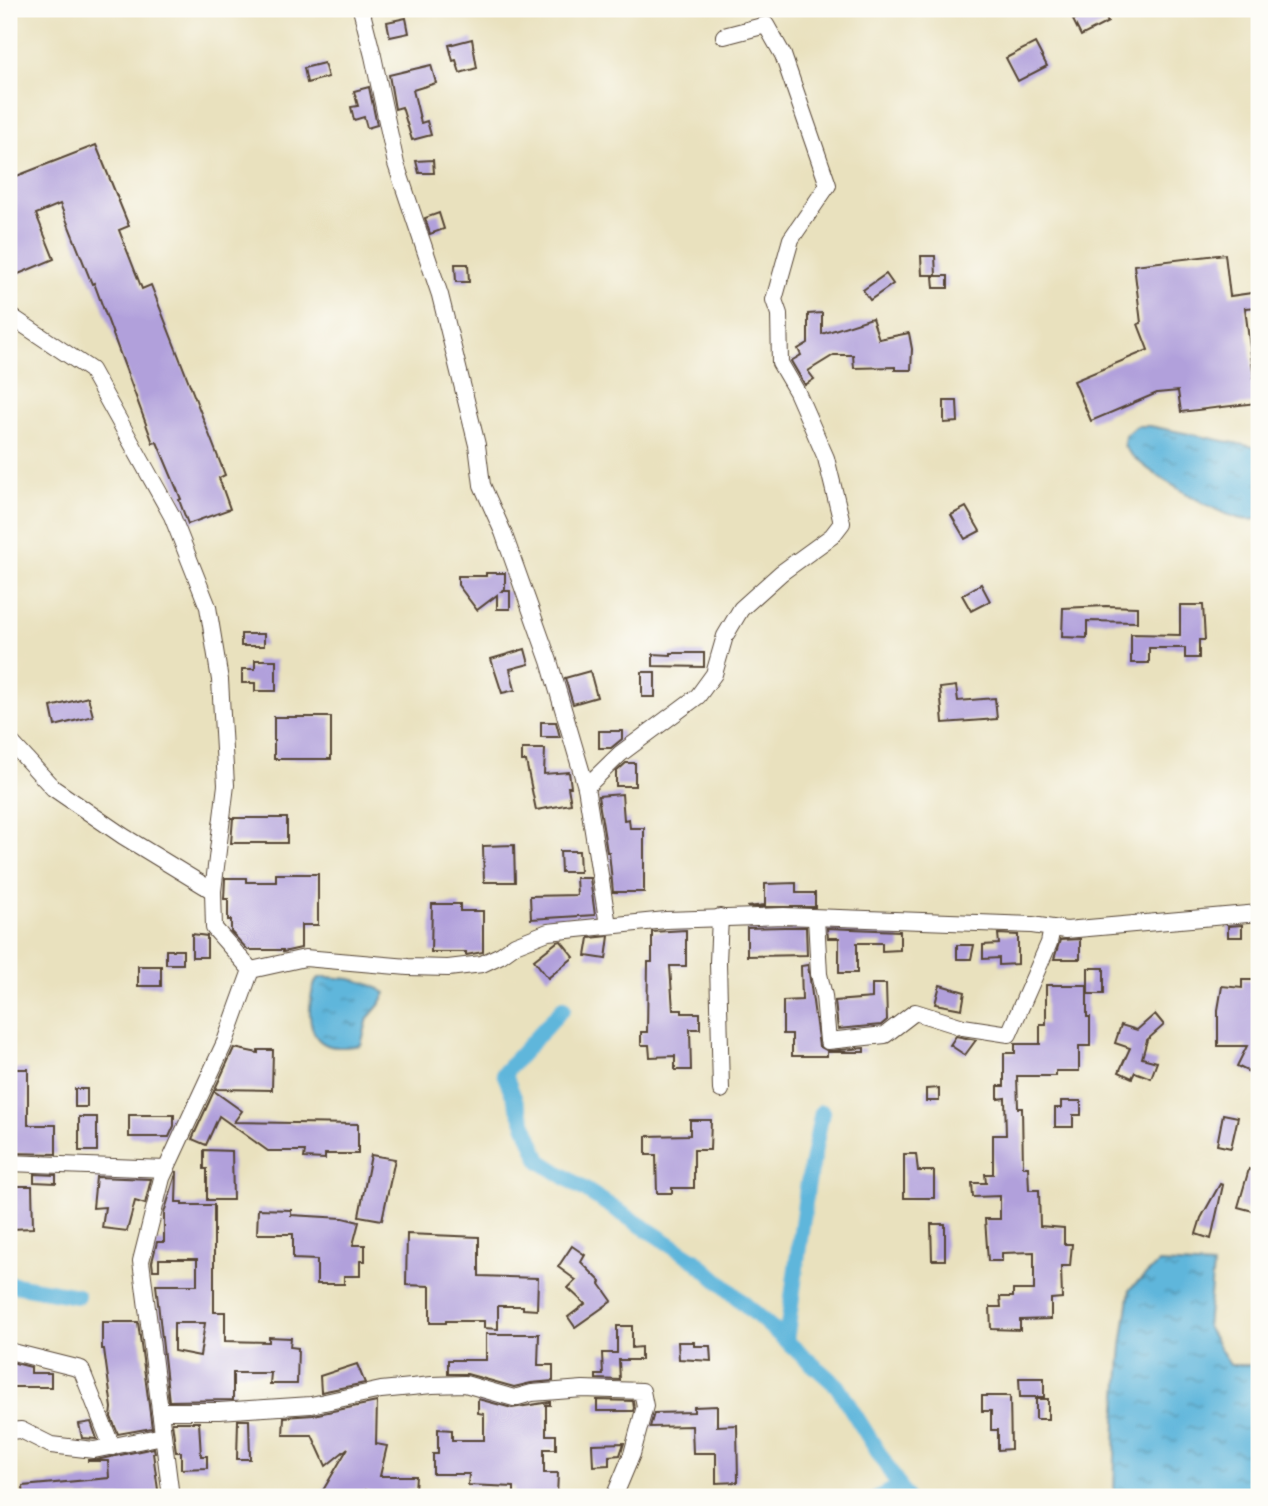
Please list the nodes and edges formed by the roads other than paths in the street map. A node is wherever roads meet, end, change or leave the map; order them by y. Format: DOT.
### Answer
graph roads {
  1 [pos="361,9"];
  2 [pos="724,36"];
  3 [pos="9,316"];
  4 [pos="9,740"];
  5 [pos="586,787"];
  6 [pos="213,891"];
  7 [pos="1259,914"];
  8 [pos="720,917"];
  9 [pos="816,918"];
  10 [pos="608,925"];
  11 [pos="1052,928"];
  12 [pos="251,970"];
  13 [pos="721,1090"];
  14 [pos="9,1163"];
  15 [pos="166,1169"];
  16 [pos="9,1351"];
  17 [pos="160,1411"];
  18 [pos="9,1432"];
  19 [pos="163,1436"];
  20 [pos="112,1447"];
  21 [pos="171,1497"];
  22 [pos="614,1497"];
  1 -- 5 [label="street"];
  2 -- 5 [label="street"];
  3 -- 6 [label="street"];
  4 -- 6 [label="street"];
  5 -- 10 [label="street"];
  6 -- 12 [label="street"];
  7 -- 11 [label="street"];
  8 -- 9 [label="street"];
  8 -- 10 [label="street"];
  8 -- 13 [label="street"];
  9 -- 11 [label="street"];
  9 -- 11 [label="street"];
  10 -- 12 [label="street"];
  12 -- 15 [label="street"];
  14 -- 15 [label="street"];
  15 -- 17 [label="street"];
  16 -- 20 [label="street"];
  17 -- 19 [label="street"];
  17 -- 22 [label="street"];
  18 -- 20 [label="street"];
  19 -- 20 [label="street"];
  19 -- 21 [label="street"];
}
